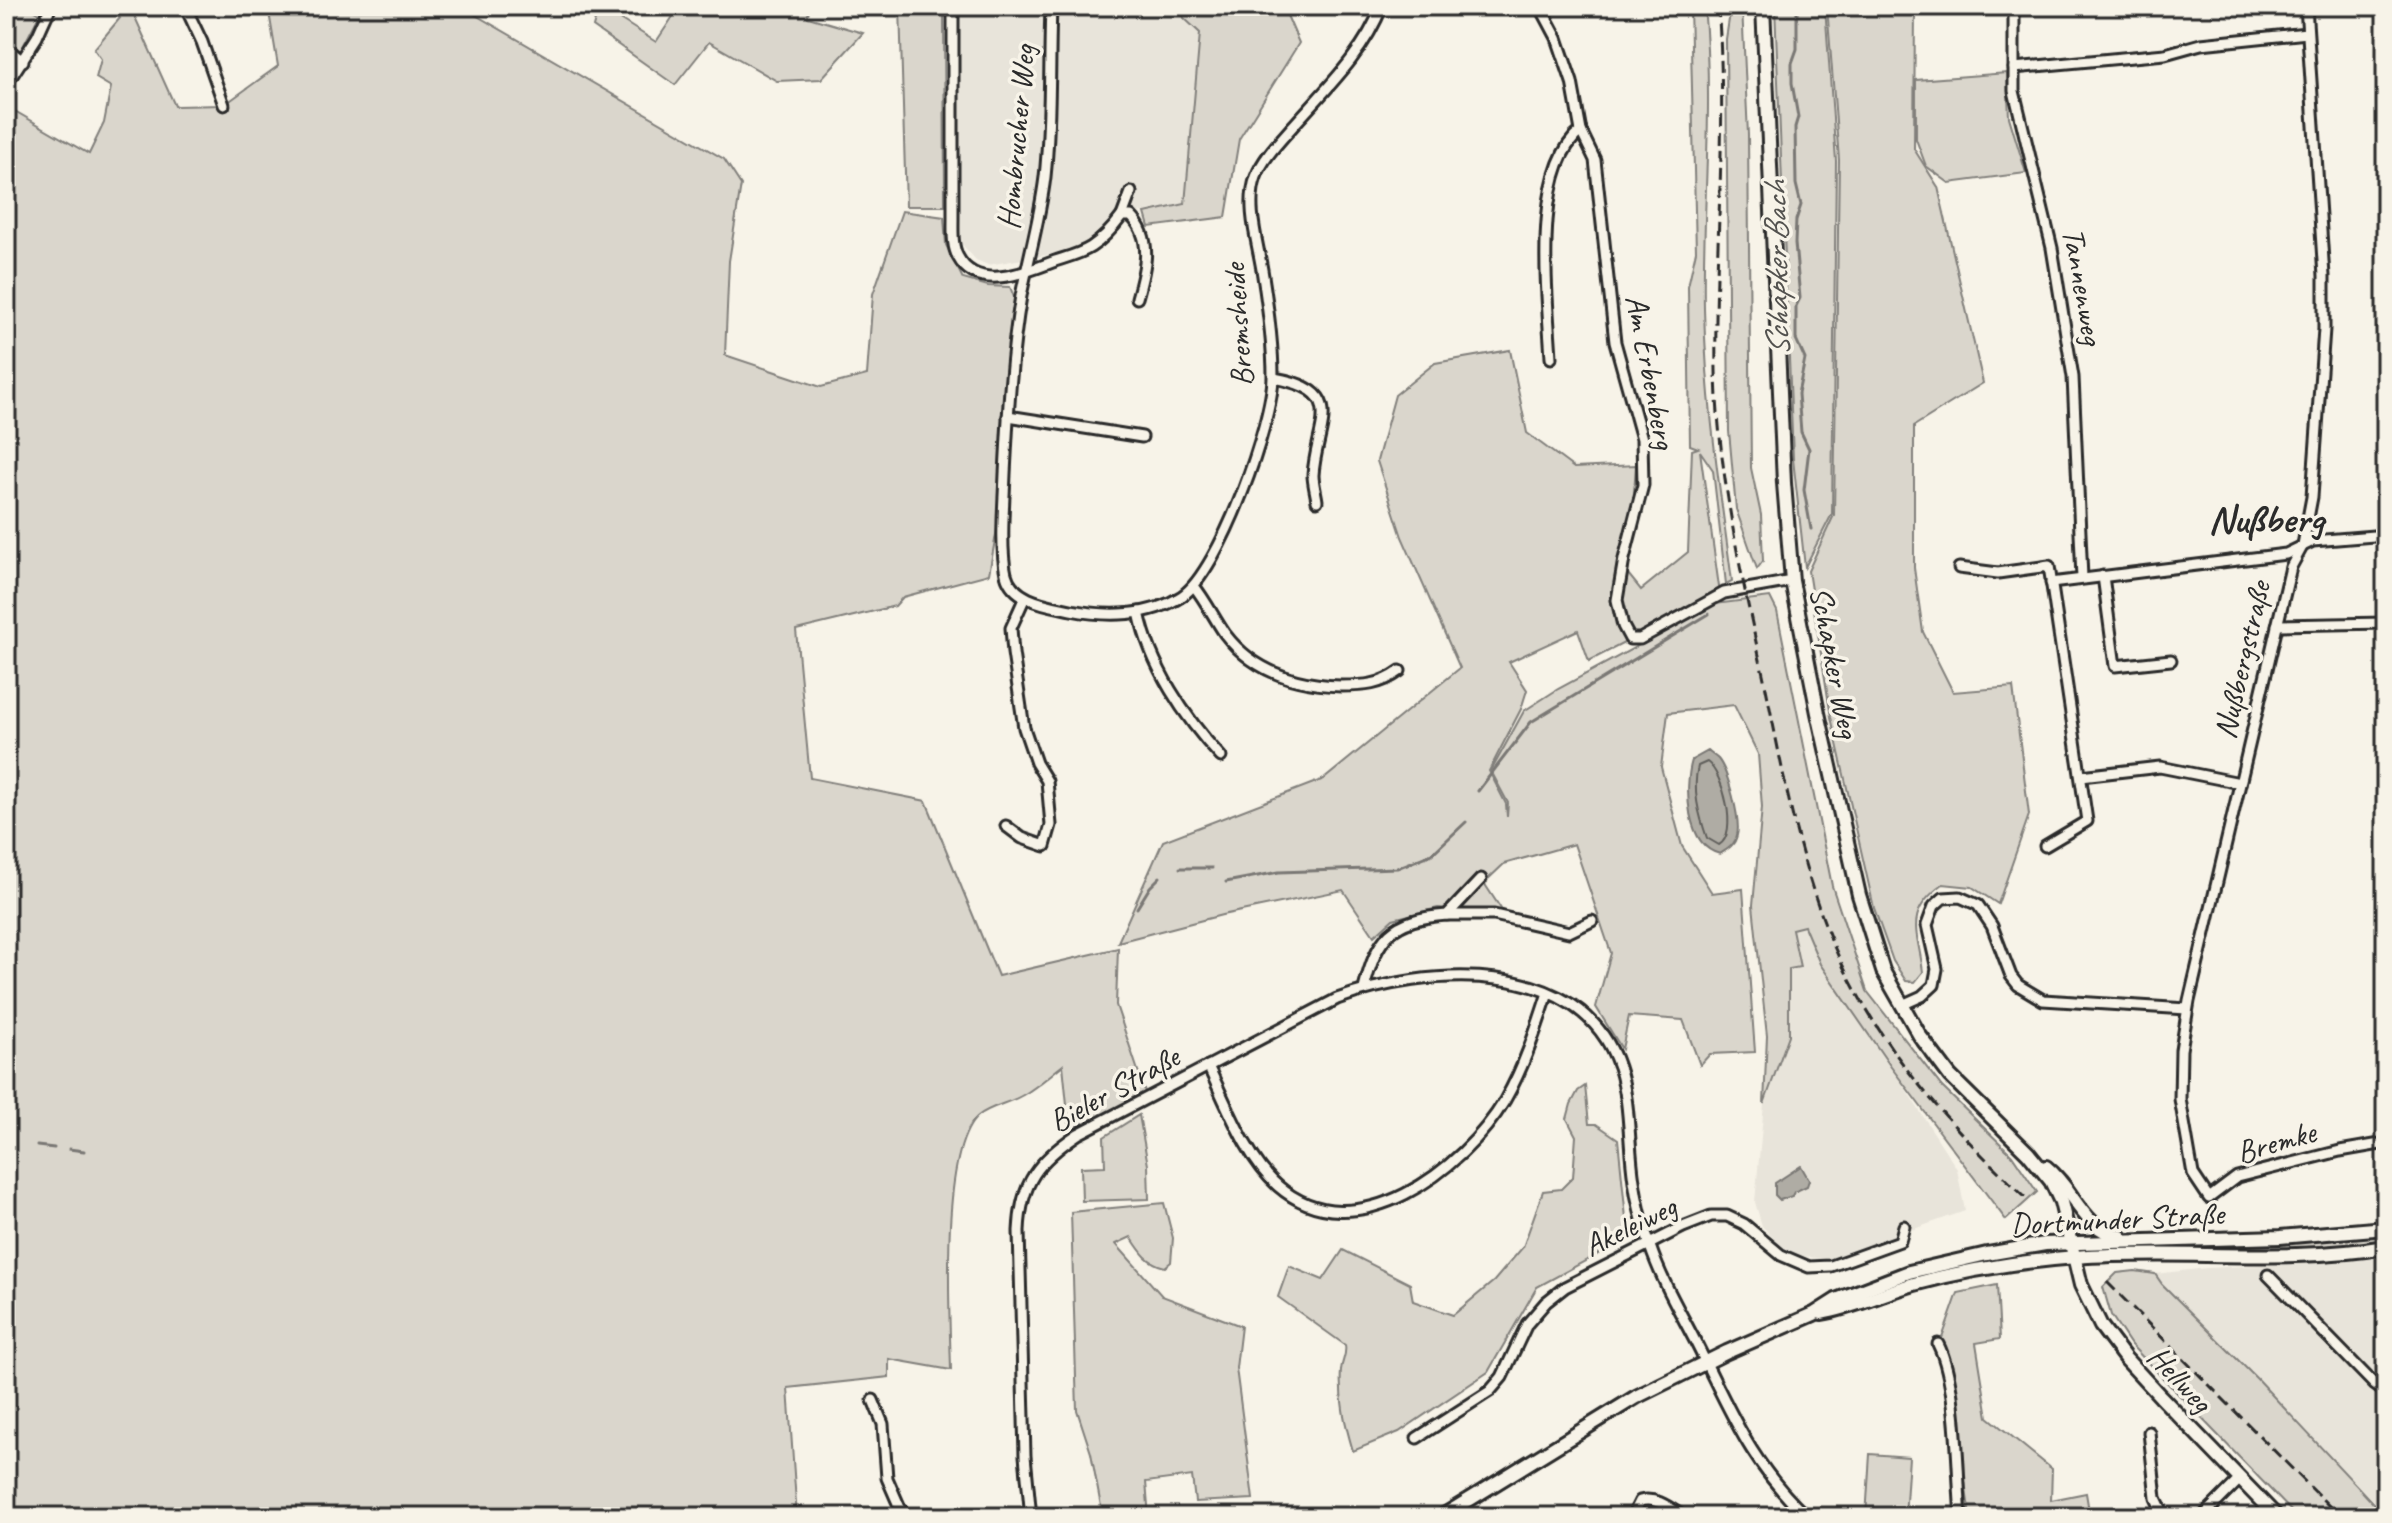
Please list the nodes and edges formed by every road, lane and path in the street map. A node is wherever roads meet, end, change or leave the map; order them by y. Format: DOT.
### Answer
graph roads {
  1 [pos="51,6"];
  2 [pos="185,6"];
  3 [pos="953,6"];
  4 [pos="1051,6"];
  5 [pos="1382,6"];
  6 [pos="1540,6"];
  7 [pos="1763,6"];
  8 [pos="2014,6"];
  9 [pos="2306,6"];
  10 [pos="2307,33"];
  11 [pos="6,48"];
  12 [pos="23,61"];
  13 [pos="2014,68"];
  14 [pos="6,85"];
  15 [pos="224,105"];
  16 [pos="1581,131"];
  17 [pos="1131,192"];
  18 [pos="1122,216"];
  19 [pos="1027,272"];
  20 [pos="1137,298"];
  21 [pos="1551,358"];
  22 [pos="1274,378"];
  23 [pos="1008,416"];
  24 [pos="1142,437"];
  25 [pos="1317,501"];
  26 [pos="2386,535"];
  27 [pos="2303,545"];
  28 [pos="1959,568"];
  29 [pos="2103,576"];
  30 [pos="2082,578"];
  31 [pos="1792,581"];
  32 [pos="2051,583"];
  33 [pos="1194,586"];
  34 [pos="1025,597"];
  35 [pos="1139,612"];
  36 [pos="2386,623"];
  37 [pos="2277,625"];
  38 [pos="2171,660"];
  39 [pos="1400,671"];
  40 [pos="1221,757"];
  41 [pos="2081,776"];
  42 [pos="2240,783"];
  43 [pos="1006,826"];
  44 [pos="2045,846"];
  45 [pos="1481,879"];
  46 [pos="1447,915"];
  47 [pos="1592,921"];
  48 [pos="1364,989"];
  49 [pos="1548,993"];
  50 [pos="1902,1005"];
  51 [pos="2187,1009"];
  52 [pos="1208,1066"];
  53 [pos="2386,1143"];
  54 [pos="2028,1153"];
  55 [pos="2196,1179"];
  56 [pos="1904,1226"];
  57 [pos="2386,1228"];
  58 [pos="2139,1240"];
  59 [pos="2071,1242"];
  60 [pos="1650,1244"];
  61 [pos="2386,1247"];
  62 [pos="2074,1257"];
  63 [pos="2268,1275"];
  64 [pos="1814,1314"];
  65 [pos="1938,1344"];
  66 [pos="1704,1363"];
  67 [pos="2386,1393"];
  68 [pos="873,1400"];
  69 [pos="2149,1432"];
  70 [pos="1417,1438"];
  71 [pos="2240,1479"];
  72 [pos="1633,1513"];
  73 [pos="904,1517"];
  74 [pos="1031,1517"];
  75 [pos="1441,1517"];
  76 [pos="1684,1517"];
  77 [pos="1807,1517"];
  78 [pos="1961,1517"];
  79 [pos="2165,1517"];
  80 [pos="2202,1517"];
  81 [pos="2277,1517"];
  1 -- 12 [label="street"];
  2 -- 15 [label="street"];
  3 -- 19 [label="street"];
  4 -- 19 [label="street, Hombrucher Weg"];
  5 -- 22 [label="street, Bremsheide"];
  6 -- 16 [label="street, Am Erbenberg"];
  7 -- 31 [label="street, Schapker Weg"];
  8 -- 13 [label="street, Tannenweg"];
  9 -- 10 [label="street, Nußbergstraße"];
  10 -- 13 [label="street"];
  10 -- 27 [label="street, Nußbergstraße"];
  11 -- 12 [label="street"];
  12 -- 14 [label="street"];
  13 -- 30 [label="street, Tannenweg"];
  16 -- 21 [label="street"];
  16 -- 31 [label="street, Am Erbenberg"];
  17 -- 18 [label="street, Hombrucher Weg"];
  18 -- 19 [label="street, Hombrucher Weg"];
  18 -- 20 [label="street"];
  19 -- 23 [label="street, Hombrucher Weg"];
  22 -- 25 [label="street"];
  22 -- 33 [label="street, Bremsheide"];
  23 -- 24 [label="street"];
  23 -- 34 [label="street, Hombrucher Weg"];
  26 -- 27 [label="street"];
  27 -- 29 [label="street"];
  27 -- 37 [label="street, Nußbergstraße"];
  28 -- 32 [label="street"];
  29 -- 30 [label="street"];
  29 -- 38 [label="street"];
  30 -- 32 [label="street"];
  31 -- 50 [label="street, Schapker Weg"];
  32 -- 41 [label="street"];
  33 -- 35 [label="street, Bremsheide"];
  33 -- 39 [label="street"];
  34 -- 35 [label="street, Bremsheide"];
  34 -- 43 [label="street"];
  35 -- 40 [label="street"];
  36 -- 37 [label="street"];
  37 -- 42 [label="street, Nußbergstraße"];
  41 -- 42 [label="street"];
  41 -- 44 [label="street"];
  42 -- 51 [label="street, Nußbergstraße"];
  45 -- 46 [label="street"];
  46 -- 47 [label="street"];
  46 -- 48 [label="street"];
  48 -- 49 [label="street, Bieler Straße"];
  48 -- 52 [label="street, Bieler Straße"];
  49 -- 52 [label="street"];
  49 -- 60 [label="street, Bieler Straße"];
  50 -- 51 [label="street"];
  50 -- 54 [label="street, Schapker Weg"];
  51 -- 55 [label="street, Nußbergstraße"];
  52 -- 74 [label="street, Bieler Straße"];
  53 -- 55 [label="street, Bremke"];
  54 -- 58 [label="street"];
  54 -- 59 [label="street, Schapker Weg"];
  56 -- 60 [label="street, Akeleiweg"];
  57 -- 58 [label="street, Dortmunder Straße"];
  58 -- 59 [label="street, Dortmunder Straße"];
  59 -- 62 [label="street, Schapker Weg"];
  59 -- 64 [label="street, Dortmunder Straße"];
  60 -- 66 [label="street, Bieler Straße"];
  60 -- 70 [label="street, Akeleiweg"];
  61 -- 62 [label="street, Dortmunder Straße"];
  62 -- 64 [label="street, Dortmunder Straße"];
  62 -- 71 [label="street, Hellweg"];
  63 -- 67 [label="street"];
  64 -- 66 [label="street, Dortmunder Straße"];
  65 -- 78 [label="street"];
  66 -- 75 [label="street, Dortmunder Straße"];
  66 -- 77 [label="street, Bieler Straße"];
  68 -- 73 [label="street"];
  69 -- 79 [label="street"];
  71 -- 80 [label="street"];
  71 -- 81 [label="street, Hellweg"];
  72 -- 76 [label="street"];
}
